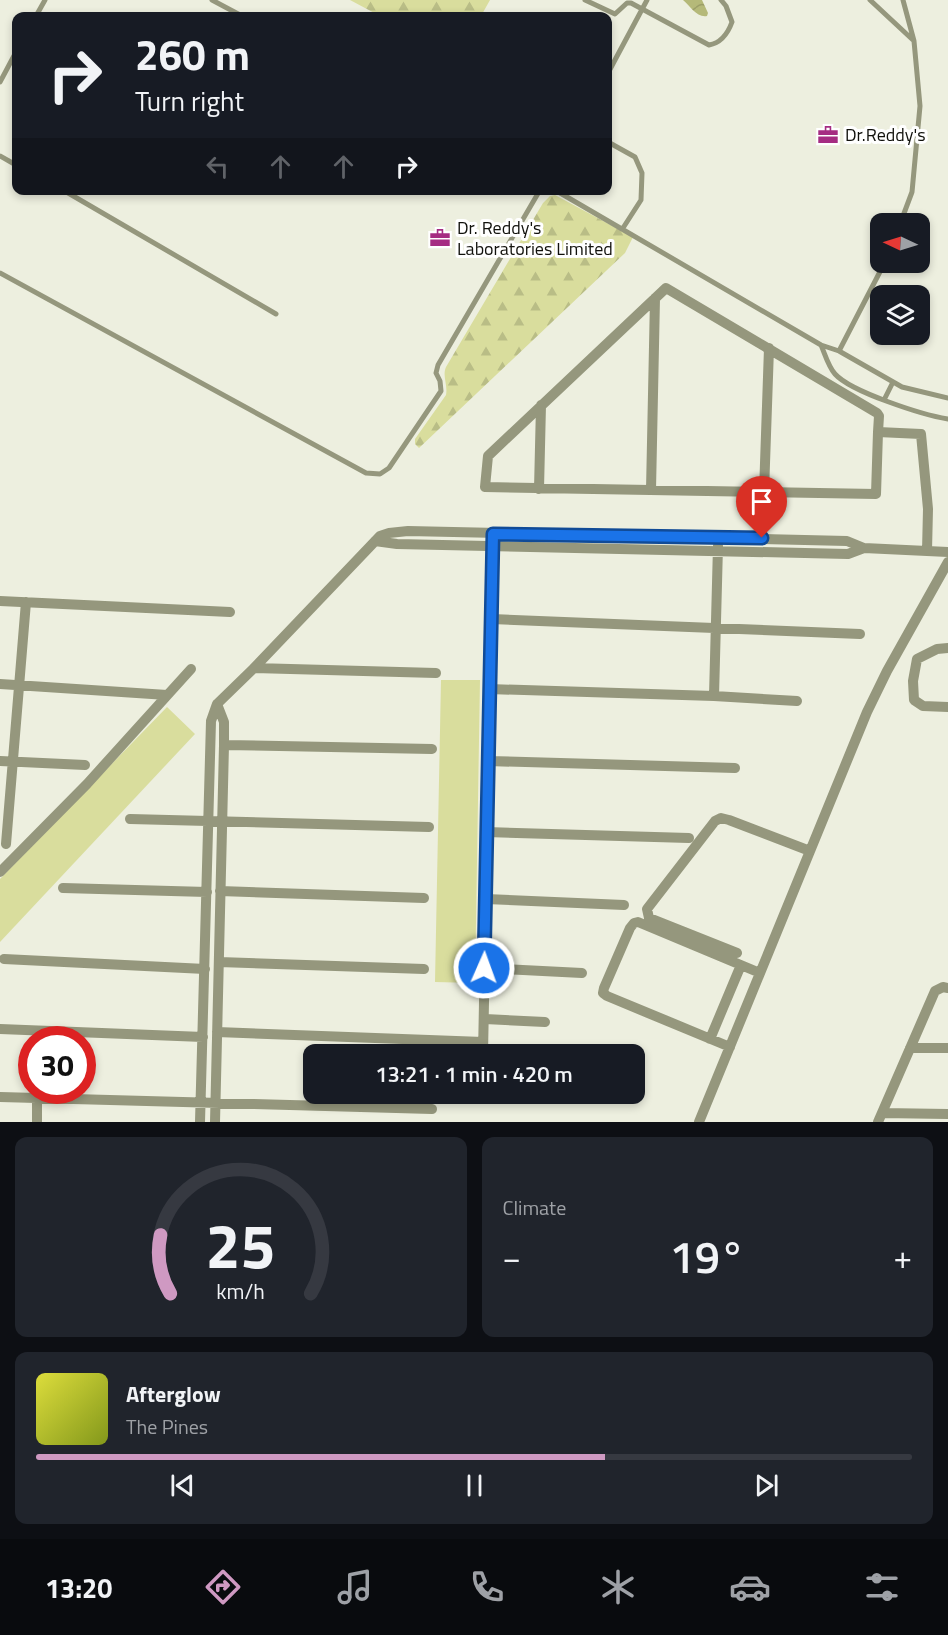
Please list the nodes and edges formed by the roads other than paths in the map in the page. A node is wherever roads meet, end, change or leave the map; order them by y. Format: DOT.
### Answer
graph roads {
  1 [pos="212,0"];
  2 [pos="585,0"];
  3 [pos="647,0"];
  4 [pos="721,0"];
  5 [pos="870,0"];
  6 [pos="903,0"];
  7 [pos="642,9"];
  8 [pos="234,12"];
  9 [pos="611,12"];
  10 [pos="612,13"];
  11 [pos="914,41"];
  12 [pos="12,60"];
  13 [pos="612,65"];
  14 [pos="0,82"];
  15 [pos="612,144"];
  16 [pos="72,195"];
  17 [pos="537,195"];
  18 [pos="564,195"];
  19 [pos="904,213"];
  20 [pos="623,228"];
  21 [pos="0,273"];
  22 [pos="879,273"];
  23 [pos="655,298"];
  24 [pos="276,314"];
  25 [pos="821,345"];
  26 [pos="769,348"];
  27 [pos="839,351"];
  28 [pos="893,382"];
  29 [pos="948,398"];
  30 [pos="884,400"];
  31 [pos="542,405"];
  32 [pos="948,419"];
  33 [pos="878,432"];
  34 [pos="539,489"];
  35 [pos="651,490"];
  36 [pos="764,492"];
  37 [pos="719,537"];
  38 [pos="493,539"];
  39 [pos="864,548"];
  40 [pos="718,551"];
  41 [pos="927,551"];
  42 [pos="948,552"];
  43 [pos="948,562"];
  44 [pos="0,600"];
  45 [pos="26,602"];
  46 [pos="230,612"];
  47 [pos="492,619"];
  48 [pos="716,627"];
  49 [pos="860,634"];
  50 [pos="948,648"];
  51 [pos="254,668"];
  52 [pos="191,669"];
  53 [pos="436,673"];
  54 [pos="0,684"];
  55 [pos="20,685"];
  56 [pos="489,689"];
  57 [pos="167,695"];
  58 [pos="714,696"];
  59 [pos="797,701"];
  60 [pos="217,704"];
  61 [pos="948,707"];
  62 [pos="224,745"];
  63 [pos="432,749"];
  64 [pos="488,761"];
  65 [pos="0,762"];
  66 [pos="13,762"];
  67 [pos="86,765"];
  68 [pos="735,768"];
  69 [pos="130,819"];
  70 [pos="208,821"];
  71 [pos="222,822"];
  72 [pos="429,828"];
  73 [pos="486,832"];
  74 [pos="689,838"];
  75 [pos="3,844"];
  76 [pos="26,846"];
  77 [pos="810,851"];
  78 [pos="0,872"];
  79 [pos="63,888"];
  80 [pos="220,891"];
  81 [pos="207,892"];
  82 [pos="424,898"];
  83 [pos="486,899"];
  84 [pos="624,905"];
  85 [pos="737,953"];
  86 [pos="4,959"];
  87 [pos="219,962"];
  88 [pos="741,965"];
  89 [pos="484,968"];
  90 [pos="205,969"];
  91 [pos="424,969"];
  92 [pos="582,973"];
  93 [pos="760,973"];
  94 [pos="948,988"];
  95 [pos="485,1020"];
  96 [pos="545,1022"];
  97 [pos="0,1029"];
  98 [pos="18,1032"];
  99 [pos="217,1032"];
  100 [pos="96,1036"];
  101 [pos="203,1037"];
  102 [pos="710,1039"];
  103 [pos="483,1042"];
  104 [pos="730,1047"];
  105 [pos="910,1048"];
  106 [pos="948,1048"];
  107 [pos="18,1096"];
  108 [pos="0,1097"];
  109 [pos="96,1097"];
  110 [pos="201,1103"];
  111 [pos="37,1104"];
  112 [pos="216,1104"];
  113 [pos="432,1109"];
  114 [pos="948,1114"];
  115 [pos="880,1118"];
  116 [pos="37,1122"];
  117 [pos="200,1122"];
  118 [pos="215,1122"];
  119 [pos="699,1122"];
  1 -- 8 [label="lane"];
  2 -- 9 [label="lane"];
  3 -- 7 [label="lane"];
  4 -- 7 [label="lane"];
  5 -- 11 [label="lane"];
  6 -- 11 [label="lane"];
  7 -- 10 [label="lane"];
  7 -- 13 [label="lane"];
  11 -- 19 [label="lane"];
  12 -- 14 [label="lane"];
  15 -- 20 [label="lane"];
  16 -- 24 [label="lane"];
  17 -- 21 [label="lane"];
  18 -- 20 [label="lane"];
  20 -- 25 [label="lane"];
  22 -- 27 [label="lane"];
  23 -- 26 [label="street"];
  23 -- 31 [label="street"];
  23 -- 35 [label="street"];
  25 -- 27 [label="lane"];
  25 -- 30 [label="lane"];
  26 -- 33 [label="street"];
  26 -- 36 [label="street"];
  27 -- 28 [label="lane"];
  28 -- 29 [label="lane"];
  28 -- 30 [label="lane"];
  30 -- 32 [label="lane"];
  31 -- 34 [label="street"];
  31 -- 34 [label="street"];
  33 -- 36 [label="street"];
  33 -- 41 [label="street"];
  34 -- 35 [label="street"];
  35 -- 36 [label="street"];
  37 -- 38 [label="street"];
  37 -- 39 [label="street"];
  37 -- 40 [label="street"];
  38 -- 40 [label="street"];
  38 -- 47 [label="street"];
  38 -- 51 [label="street"];
  39 -- 40 [label="street"];
  39 -- 41 [label="street"];
  40 -- 48 [label="street"];
  41 -- 42 [label="street"];
  43 -- 77 [label="street"];
  44 -- 45 [label="street"];
  45 -- 46 [label="street"];
  45 -- 55 [label="street"];
  47 -- 48 [label="street"];
  47 -- 56 [label="street"];
  48 -- 49 [label="street"];
  48 -- 58 [label="street"];
  50 -- 61 [label="street"];
  51 -- 53 [label="street"];
  51 -- 60 [label="street"];
  52 -- 57 [label="street"];
  54 -- 55 [label="street"];
  55 -- 57 [label="street"];
  55 -- 66 [label="street"];
  56 -- 58 [label="street"];
  56 -- 64 [label="street"];
  57 -- 76 [label="street"];
  58 -- 59 [label="street"];
  60 -- 62 [label="street"];
  60 -- 70 [label="street"];
  62 -- 63 [label="street"];
  62 -- 71 [label="street"];
  64 -- 68 [label="street"];
  64 -- 73 [label="street"];
  65 -- 66 [label="street"];
  66 -- 67 [label="street"];
  66 -- 75 [label="street"];
  69 -- 70 [label="street"];
  70 -- 71 [label="street"];
  70 -- 81 [label="street"];
  71 -- 72 [label="street"];
  71 -- 80 [label="street"];
  73 -- 74 [label="street"];
  73 -- 83 [label="street"];
  75 -- 76 [label="street"];
  76 -- 78 [label="street"];
  77 -- 85 [label="street"];
  77 -- 93 [label="street"];
  79 -- 81 [label="street"];
  80 -- 82 [label="street"];
  80 -- 87 [label="street"];
  81 -- 90 [label="street"];
  83 -- 84 [label="street"];
  83 -- 89 [label="street"];
  86 -- 90 [label="street"];
  87 -- 91 [label="street"];
  87 -- 99 [label="street"];
  88 -- 93 [label="street"];
  88 -- 102 [label="street"];
  88 -- 102 [label="street"];
  89 -- 92 [label="street"];
  89 -- 95 [label="street"];
  90 -- 101 [label="street"];
  93 -- 104 [label="street"];
  94 -- 105 [label="street"];
  95 -- 96 [label="street"];
  95 -- 103 [label="street"];
  97 -- 98 [label="street"];
  99 -- 103 [label="street"];
  99 -- 112 [label="street"];
  100 -- 101 [label="street"];
  101 -- 110 [label="street"];
  102 -- 104 [label="street"];
  104 -- 119 [label="street"];
  105 -- 106 [label="street"];
  105 -- 115 [label="street"];
  107 -- 108 [label="street"];
  109 -- 110 [label="street"];
  110 -- 112 [label="street"];
  110 -- 117 [label="street"];
  111 -- 116 [label="street"];
  112 -- 113 [label="street"];
  112 -- 118 [label="street"];
  114 -- 115 [label="street"];
}
